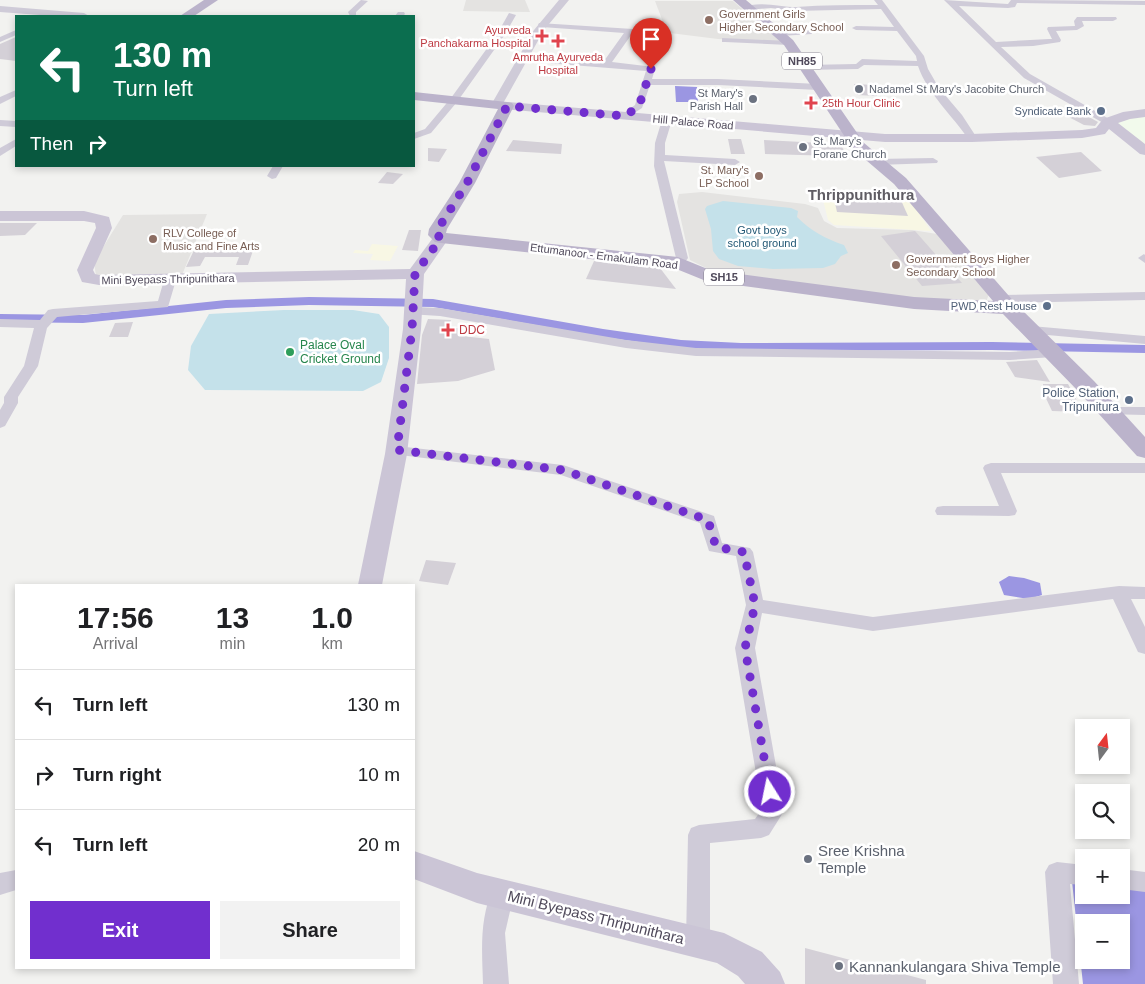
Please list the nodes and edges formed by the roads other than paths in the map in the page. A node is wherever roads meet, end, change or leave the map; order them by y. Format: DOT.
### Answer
graph roads {
  1 [pos="212,0"];
  2 [pos="564,0"];
  3 [pos="364,1"];
  4 [pos="950,2"];
  5 [pos="880,3"];
  6 [pos="1145,3"];
  7 [pos="743,4"];
  8 [pos="0,9"];
  9 [pos="53,15"];
  10 [pos="188,15"];
  11 [pos="353,15"];
  12 [pos="512,15"];
  13 [pos="1113,19"];
  14 [pos="542,25"];
  15 [pos="856,28"];
  16 [pos="898,29"];
  17 [pos="15,32"];
  18 [pos="809,32"];
  19 [pos="785,38"];
  20 [pos="0,40"];
  21 [pos="725,40"];
  22 [pos="992,44"];
  23 [pos="522,58"];
  24 [pos="606,64"];
  25 [pos="921,64"];
  26 [pos="806,68"];
  27 [pos="646,82"];
  28 [pos="818,87"];
  29 [pos="15,94"];
  30 [pos="415,96"];
  31 [pos="454,100"];
  32 [pos="0,101"];
  33 [pos="502,106"];
  34 [pos="1145,113"];
  35 [pos="625,116"];
  36 [pos="668,120"];
  37 [pos="1114,120"];
  38 [pos="0,123"];
  39 [pos="15,124"];
  40 [pos="415,136"];
  41 [pos="849,136"];
  42 [pos="972,138"];
  43 [pos="15,143"];
  44 [pos="1143,148"];
  45 [pos="0,154"];
  46 [pos="15,157"];
  47 [pos="660,158"];
  48 [pos="933,160"];
  49 [pos="735,162"];
  50 [pos="876,162"];
  51 [pos="0,216"];
  52 [pos="441,238"];
  53 [pos="678,263"];
  54 [pos="415,274"];
  55 [pos="170,280"];
  56 [pos="1145,296"];
  57 [pos="1005,304"];
  58 [pos="413,305"];
  59 [pos="47,321"];
  60 [pos="0,323"];
  61 [pos="1041,340"];
  62 [pos="1145,340"];
  63 [pos="1109,411"];
  64 [pos="1145,411"];
  65 [pos="0,423"];
  66 [pos="397,450"];
  67 [pos="1145,451"];
  68 [pos="1145,468"];
  69 [pos="943,511"];
  70 [pos="370,584"];
  71 [pos="1119,592"];
  72 [pos="1145,593"];
  73 [pos="755,605"];
  74 [pos="1145,647"];
  75 [pos="415,865"];
  76 [pos="1075,874"];
  77 [pos="15,880"];
  78 [pos="1130,880"];
  79 [pos="1145,882"];
  80 [pos="0,884"];
  81 [pos="502,894"];
  82 [pos="698,942"];
  83 [pos="496,984"];
  84 [pos="768,984"];
  85 [pos="1066,984"];
  1 -- 10 [label="main road"];
  2 -- 14 [label="street"];
  3 -- 11 [label="street"];
  4 -- 6 [label="street"];
  4 -- 22 [label="street"];
  5 -- 7 [label="street"];
  5 -- 16 [label="street"];
  7 -- 19 [label="main road, NH85 / NH85"];
  8 -- 9 [label="street"];
  12 -- 31 [label="street"];
  13 -- 22 [label="street"];
  14 -- 23 [label="street"];
  14 -- 24 [label="street"];
  15 -- 16 [label="street"];
  16 -- 25 [label="street"];
  17 -- 20 [label="street"];
  18 -- 19 [label="street"];
  19 -- 21 [label="street"];
  19 -- 26 [label="main road, NH85 / NH85"];
  22 -- 37 [label="street"];
  23 -- 24 [label="street"];
  23 -- 33 [label="street"];
  24 -- 27 [label="street"];
  25 -- 26 [label="street"];
  25 -- 42 [label="street"];
  26 -- 28 [label="main road, NH85 / NH85"];
  27 -- 28 [label="street"];
  27 -- 35 [label="street"];
  28 -- 41 [label="main road, NH85 / NH85"];
  29 -- 32 [label="street"];
  30 -- 31 [label="main road"];
  31 -- 33 [label="main road"];
  31 -- 40 [label="street"];
  33 -- 35 [label="main road, Hill Palace Road"];
  33 -- 52 [label="main road"];
  34 -- 37 [label="main road"];
  35 -- 36 [label="main road, Hill Palace Road"];
  36 -- 41 [label="main road, Hill Palace Road"];
  36 -- 47 [label="street"];
  37 -- 42 [label="main road"];
  37 -- 44 [label="main road"];
  38 -- 39 [label="street"];
  41 -- 42 [label="main road"];
  41 -- 50 [label="main road"];
  43 -- 45 [label="street"];
  45 -- 46 [label="street"];
  47 -- 49 [label="street"];
  47 -- 53 [label="street"];
  48 -- 50 [label="street"];
  50 -- 57 [label="main road"];
  51 -- 55 [label="main road, Mini Byepass Thripunithara"];
  52 -- 53 [label="main road, Ettumanoor - Ernakulam Road / SH15"];
  52 -- 54 [label="main road"];
  53 -- 57 [label="main road, Ettumanoor - Ernakulam Road / SH15"];
  54 -- 55 [label="main road, Mini Byepass Thripunithara"];
  54 -- 58 [label="main road"];
  55 -- 59 [label="street"];
  56 -- 57 [label="street"];
  57 -- 61 [label="main road"];
  58 -- 61 [label="street"];
  58 -- 66 [label="main road"];
  59 -- 60 [label="street"];
  59 -- 65 [label="street"];
  61 -- 62 [label="street"];
  61 -- 63 [label="main road"];
  63 -- 64 [label="street"];
  63 -- 67 [label="main road"];
  66 -- 70 [label="main road"];
  66 -- 73 [label="street"];
  68 -- 69 [label="street"];
  71 -- 72 [label="street"];
  71 -- 73 [label="street"];
  71 -- 74 [label="street"];
  73 -- 82 [label="street"];
  75 -- 81 [label="main road, Mini Byepass Thripunithara"];
  76 -- 85 [label="street"];
  77 -- 80 [label="street"];
  78 -- 79 [label="street"];
  81 -- 82 [label="main road, Mini Byepass Thripunithara"];
  81 -- 83 [label="street"];
  82 -- 84 [label="main road, Mini Byepass Thripunithara"];
}
